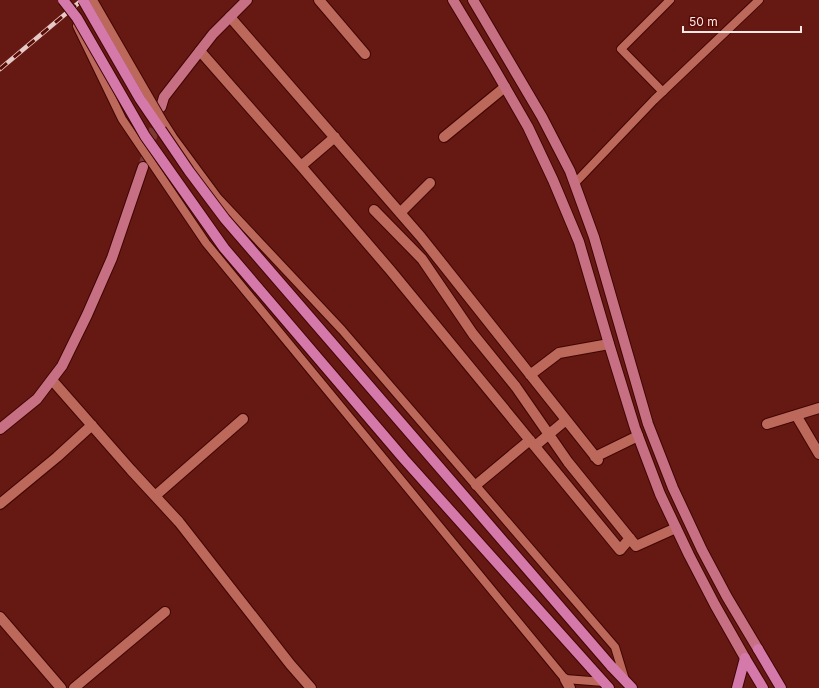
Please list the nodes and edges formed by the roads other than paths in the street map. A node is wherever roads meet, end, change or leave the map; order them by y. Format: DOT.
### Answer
graph roads {
  1 [pos="64,0"];
  2 [pos="83,0"];
  3 [pos="93,0"];
  4 [pos="247,0"];
  5 [pos="319,0"];
  6 [pos="453,0"];
  7 [pos="473,0"];
  8 [pos="670,0"];
  9 [pos="759,0"];
  10 [pos="230,17"];
  11 [pos="200,51"];
  12 [pos="365,54"];
  13 [pos="505,87"];
  14 [pos="663,92"];
  15 [pos="161,107"];
  16 [pos="444,137"];
  17 [pos="335,138"];
  18 [pos="301,166"];
  19 [pos="143,167"];
  20 [pos="430,183"];
  21 [pos="575,183"];
  22 [pos="374,210"];
  23 [pos="400,213"];
  24 [pos="608,344"];
  25 [pos="530,374"];
  26 [pos="52,380"];
  27 [pos="819,408"];
  28 [pos="796,415"];
  29 [pos="243,419"];
  30 [pos="566,420"];
  31 [pos="767,424"];
  32 [pos="92,425"];
  33 [pos="0,429"];
  34 [pos="549,434"];
  35 [pos="638,436"];
  36 [pos="533,443"];
  37 [pos="819,454"];
  38 [pos="476,486"];
  39 [pos="155,496"];
  40 [pos="0,504"];
  41 [pos="676,528"];
  42 [pos="630,538"];
  43 [pos="165,612"];
  44 [pos="0,617"];
  45 [pos="758,649"];
  46 [pos="746,658"];
  47 [pos="564,678"];
  48 [pos="625,680"];
  49 [pos="606,685"];
  50 [pos="61,688"];
  51 [pos="74,688"];
  52 [pos="311,688"];
  53 [pos="570,688"];
  54 [pos="632,688"];
  55 [pos="736,688"];
  56 [pos="763,688"];
  57 [pos="781,688"];
  1 -- 47 [label="lane"];
  1 -- 49 [label="main road, bridge"];
  2 -- 48 [label="main road, bridge"];
  3 -- 38 [label="lane, bridge"];
  4 -- 10 [label="street"];
  5 -- 12 [label="street"];
  6 -- 13 [label="street"];
  7 -- 21 [label="street"];
  8 -- 14 [label="lane"];
  9 -- 14 [label="lane"];
  10 -- 11 [label="street"];
  10 -- 17 [label="street"];
  11 -- 15 [label="street"];
  11 -- 18 [label="street"];
  13 -- 16 [label="street"];
  13 -- 24 [label="street"];
  14 -- 21 [label="lane"];
  17 -- 18 [label="street"];
  17 -- 23 [label="street"];
  18 -- 36 [label="street"];
  19 -- 26 [label="street"];
  20 -- 23 [label="street"];
  21 -- 45 [label="street"];
  22 -- 34 [label="street"];
  23 -- 25 [label="street"];
  24 -- 25 [label="street"];
  24 -- 35 [label="street"];
  25 -- 30 [label="street"];
  26 -- 32 [label="street"];
  26 -- 33 [label="street"];
  27 -- 28 [label="street"];
  28 -- 31 [label="street"];
  28 -- 37 [label="street"];
  29 -- 39 [label="street"];
  30 -- 34 [label="street"];
  30 -- 35 [label="street"];
  32 -- 39 [label="street"];
  32 -- 40 [label="street"];
  34 -- 36 [label="street"];
  34 -- 42 [label="street"];
  35 -- 41 [label="street"];
  36 -- 38 [label="street"];
  36 -- 42 [label="street"];
  38 -- 48 [label="lane"];
  39 -- 52 [label="street"];
  41 -- 42 [label="street"];
  41 -- 46 [label="street"];
  43 -- 51 [label="street"];
  44 -- 50 [label="street"];
  45 -- 57 [label="main road"];
  46 -- 55 [label="main road"];
  46 -- 56 [label="main road"];
  47 -- 49 [label="lane"];
  47 -- 53 [label="street"];
  48 -- 54 [label="main road"];
}
